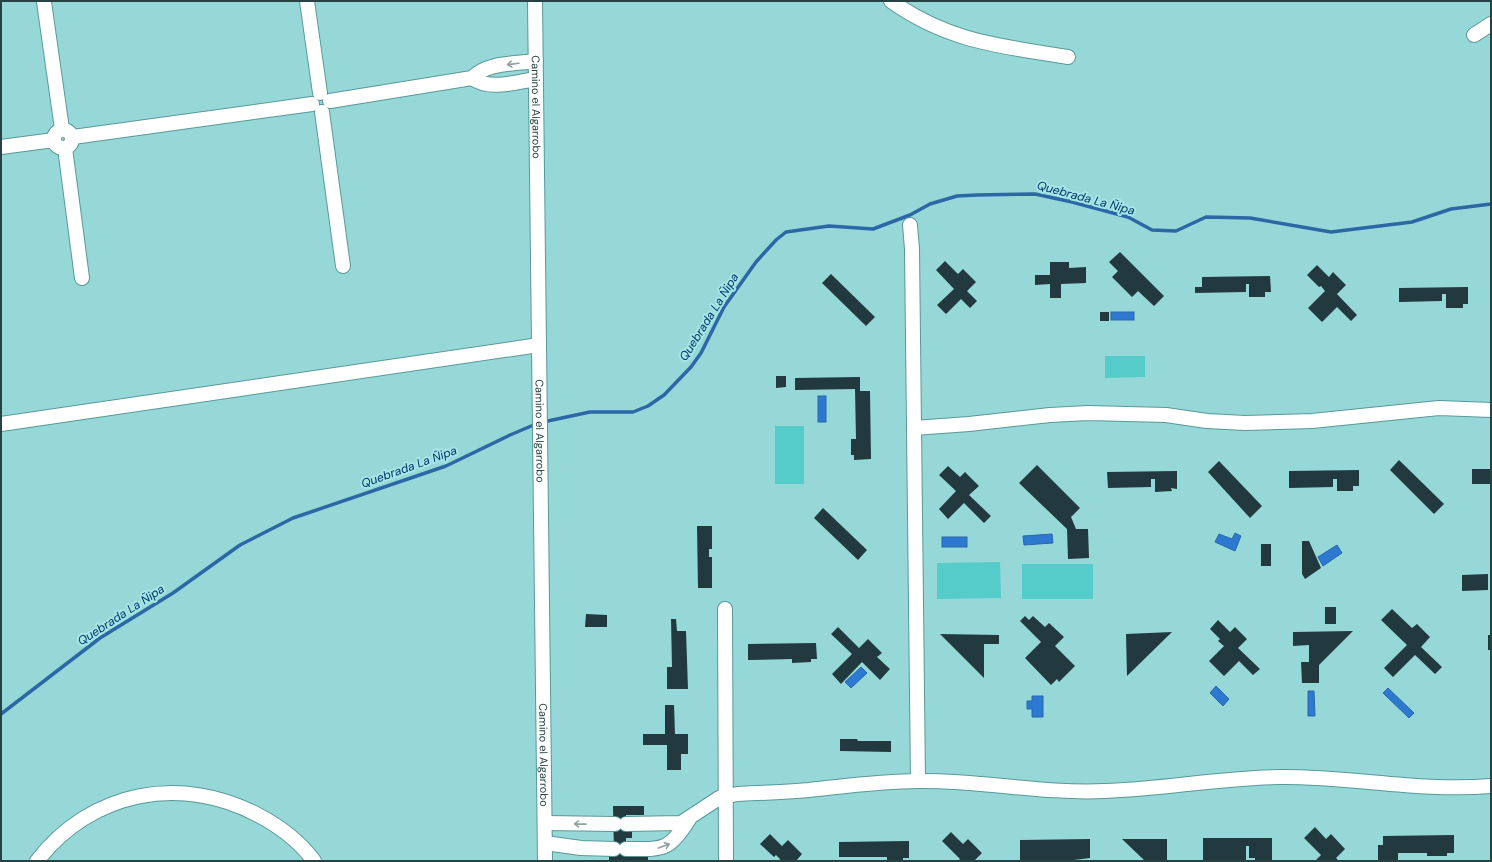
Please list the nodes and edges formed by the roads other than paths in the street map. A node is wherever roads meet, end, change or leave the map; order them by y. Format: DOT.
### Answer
graph roads {
  1 [pos="307,1"];
  2 [pos="535,1"];
  3 [pos="891,1"];
  4 [pos="44,2"];
  5 [pos="1491,24"];
  6 [pos="1474,35"];
  7 [pos="1068,57"];
  8 [pos="536,61"];
  9 [pos="472,78"];
  10 [pos="536,79"];
  11 [pos="321,102"];
  12 [pos="63,138"];
  13 [pos="1,147"];
  14 [pos="910,225"];
  15 [pos="343,266"];
  16 [pos="82,278"];
  17 [pos="539,345"];
  18 [pos="1491,410"];
  19 [pos="1,424"];
  20 [pos="914,428"];
  21 [pos="725,609"];
  22 [pos="918,781"];
  23 [pos="1491,786"];
  24 [pos="725,796"];
  25 [pos="689,819"];
  26 [pos="544,823"];
  27 [pos="545,843"];
  28 [pos="37,861"];
  29 [pos="314,861"];
  30 [pos="545,861"];
  31 [pos="726,861"];
  1 -- 11 [label="street"];
  2 -- 8 [label="street, Camino el Algarrobo"];
  3 -- 7 [label="street"];
  4 -- 12 [label="street"];
  5 -- 6 [label="street"];
  8 -- 9 [label="street, one-way"];
  8 -- 10 [label="street, Camino el Algarrobo"];
  9 -- 10 [label="street"];
  9 -- 11 [label="street"];
  10 -- 17 [label="street, Camino el Algarrobo"];
  11 -- 12 [label="street"];
  11 -- 15 [label="street"];
  12 -- 13 [label="street"];
  12 -- 16 [label="street"];
  14 -- 20 [label="street"];
  17 -- 19 [label="street"];
  17 -- 26 [label="street, Camino el Algarrobo"];
  18 -- 20 [label="street"];
  20 -- 22 [label="street"];
  21 -- 24 [label="street"];
  22 -- 23 [label="street"];
  22 -- 24 [label="street"];
  24 -- 25 [label="street"];
  24 -- 31 [label="street"];
  25 -- 26 [label="street, one-way"];
  27 -- 25 [label="street, one-way"];
  26 -- 27 [label="street, Camino el Algarrobo"];
  27 -- 30 [label="street, Camino el Algarrobo"];
  28 -- 29 [label="street"];
}
